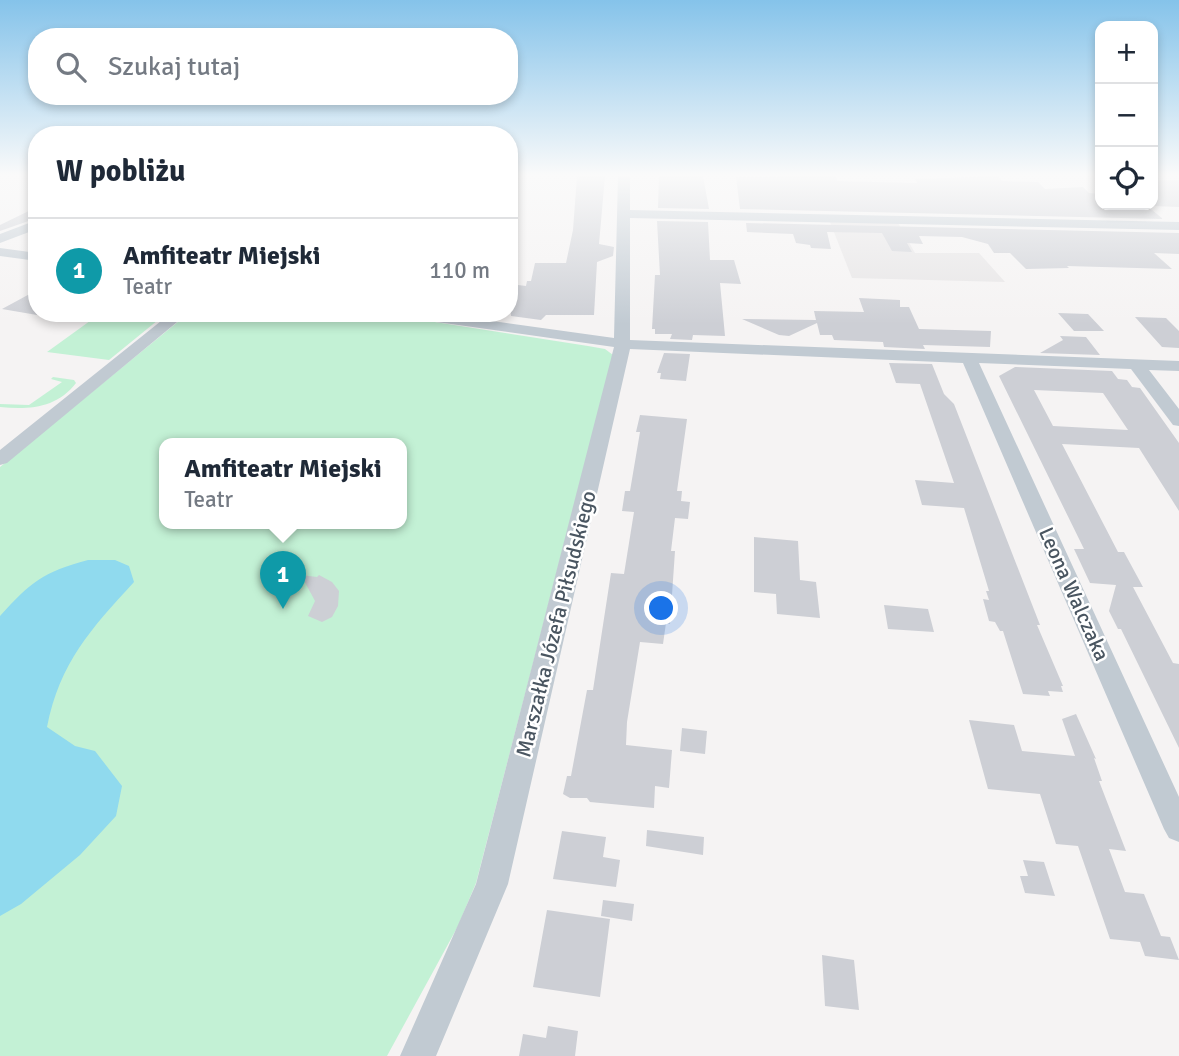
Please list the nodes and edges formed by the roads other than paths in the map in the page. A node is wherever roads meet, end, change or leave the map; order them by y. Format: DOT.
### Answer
graph roads {
  1 [pos="625,225"];
  2 [pos="1146,225"];
  3 [pos="1179,226"];
  4 [pos="28,228"];
  5 [pos="0,239"];
  6 [pos="0,252"];
  7 [pos="28,256"];
  8 [pos="172,322"];
  9 [pos="465,322"];
  10 [pos="623,344"];
  11 [pos="969,358"];
  12 [pos="1136,364"];
  13 [pos="1179,366"];
  14 [pos="1179,421"];
  15 [pos="0,458"];
  16 [pos="1179,829"];
  17 [pos="418,1056"];
  1 -- 10 [label="street, Marszałka Józefa Piłsudskiego"];
  2 -- 3 [label="street"];
  4 -- 5 [label="street"];
  6 -- 7 [label="street"];
  8 -- 15 [label="street"];
  9 -- 10 [label="street"];
  10 -- 11 [label="street"];
  10 -- 17 [label="street, Marszałka Józefa Piłsudskiego"];
  11 -- 12 [label="street"];
  11 -- 16 [label="street, Leona Walczaka"];
  12 -- 13 [label="street"];
  12 -- 14 [label="street"];
}
